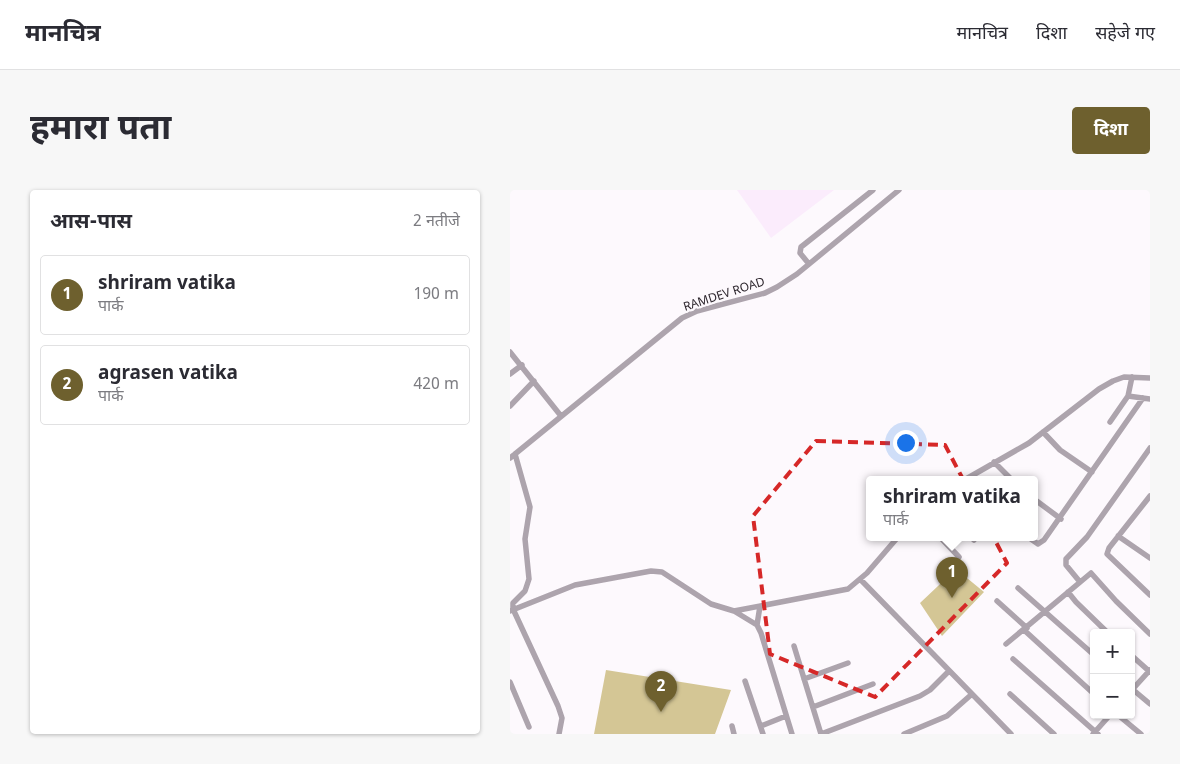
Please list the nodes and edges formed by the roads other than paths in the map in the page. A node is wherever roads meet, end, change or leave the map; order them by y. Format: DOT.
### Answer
graph roads {
  1 [pos="873,190"];
  2 [pos="899,190"];
  3 [pos="809,264"];
  4 [pos="510,352"];
  5 [pos="522,365"];
  6 [pos="510,374"];
  7 [pos="1132,377"];
  8 [pos="1150,378"];
  9 [pos="534,382"];
  10 [pos="1128,396"];
  11 [pos="1147,399"];
  12 [pos="510,406"];
  13 [pos="561,416"];
  14 [pos="1110,422"];
  15 [pos="1043,432"];
  16 [pos="1150,448"];
  17 [pos="516,454"];
  18 [pos="510,458"];
  19 [pos="994,462"];
  20 [pos="1092,472"];
  21 [pos="976,476"];
  22 [pos="1008,476"];
  23 [pos="1150,496"];
  24 [pos="1038,502"];
  25 [pos="1061,519"];
  26 [pos="1118,536"];
  27 [pos="894,541"];
  28 [pos="944,541"];
  29 [pos="1033,541"];
  30 [pos="959,557"];
  31 [pos="1150,558"];
  32 [pos="860,579"];
  33 [pos="1080,582"];
  34 [pos="1018,588"];
  35 [pos="1068,592"];
  36 [pos="1150,595"];
  37 [pos="997,600"];
  38 [pos="760,606"];
  39 [pos="512,610"];
  40 [pos="734,611"];
  41 [pos="1044,612"];
  42 [pos="757,625"];
  43 [pos="1026,629"];
  44 [pos="1104,629"];
  45 [pos="1150,634"];
  46 [pos="1006,644"];
  47 [pos="794,646"];
  48 [pos="1090,652"];
  49 [pos="1013,659"];
  50 [pos="1135,659"];
  51 [pos="848,663"];
  52 [pos="949,671"];
  53 [pos="1149,671"];
  54 [pos="804,679"];
  55 [pos="510,682"];
  56 [pos="744,682"];
  57 [pos="873,684"];
  58 [pos="1135,686"];
  59 [pos="1090,690"];
  60 [pos="1135,692"];
  61 [pos="972,694"];
  62 [pos="1010,694"];
  63 [pos="1150,704"];
  64 [pos="812,707"];
  65 [pos="786,716"];
  66 [pos="1107,719"];
  67 [pos="1123,719"];
  68 [pos="732,726"];
  69 [pos="761,726"];
  70 [pos="529,727"];
  71 [pos="1009,732"];
  72 [pos="1095,733"];
  73 [pos="559,734"];
  74 [pos="734,734"];
  75 [pos="763,734"];
  76 [pos="792,734"];
  77 [pos="821,734"];
  78 [pos="904,734"];
  79 [pos="999,734"];
  80 [pos="1054,734"];
  81 [pos="1142,734"];
  1 -- 3 [label="street"];
  2 -- 3 [label="street, RAMDEV ROAD"];
  3 -- 13 [label="street, RAMDEV ROAD"];
  4 -- 5 [label="street"];
  5 -- 6 [label="street"];
  5 -- 9 [label="street"];
  7 -- 8 [label="street"];
  7 -- 10 [label="street"];
  7 -- 15 [label="street"];
  9 -- 12 [label="street"];
  9 -- 13 [label="street"];
  10 -- 11 [label="street"];
  10 -- 14 [label="street"];
  11 -- 20 [label="street"];
  13 -- 17 [label="street, RAMDEV ROAD"];
  15 -- 19 [label="street"];
  15 -- 20 [label="street"];
  16 -- 33 [label="street"];
  17 -- 18 [label="street, RAMDEV ROAD"];
  17 -- 39 [label="street"];
  19 -- 21 [label="street"];
  19 -- 22 [label="street"];
  20 -- 25 [label="street"];
  23 -- 26 [label="street"];
  24 -- 25 [label="street"];
  25 -- 29 [label="street"];
  26 -- 31 [label="street"];
  26 -- 36 [label="street"];
  27 -- 32 [label="street"];
  28 -- 30 [label="street"];
  32 -- 38 [label="street"];
  32 -- 52 [label="street"];
  33 -- 35 [label="street"];
  33 -- 45 [label="street"];
  34 -- 41 [label="street"];
  35 -- 41 [label="street"];
  35 -- 44 [label="street"];
  37 -- 43 [label="street"];
  38 -- 40 [label="street"];
  38 -- 42 [label="street"];
  39 -- 40 [label="street"];
  39 -- 73 [label="street"];
  40 -- 42 [label="street"];
  41 -- 43 [label="street"];
  41 -- 48 [label="street"];
  42 -- 65 [label="street"];
  43 -- 46 [label="street"];
  43 -- 59 [label="street"];
  47 -- 54 [label="street"];
  49 -- 72 [label="street"];
  50 -- 53 [label="street"];
  51 -- 54 [label="street"];
  52 -- 61 [label="street"];
  52 -- 77 [label="street"];
  53 -- 58 [label="street"];
  54 -- 64 [label="street"];
  55 -- 70 [label="street"];
  56 -- 69 [label="street"];
  57 -- 64 [label="street"];
  60 -- 63 [label="street"];
  61 -- 71 [label="street"];
  61 -- 78 [label="street"];
  62 -- 80 [label="street"];
  64 -- 77 [label="street"];
  65 -- 69 [label="street"];
  65 -- 76 [label="street"];
  66 -- 72 [label="street"];
  67 -- 81 [label="street"];
  68 -- 74 [label="street"];
  69 -- 75 [label="street"];
  71 -- 79 [label="street"];
}
